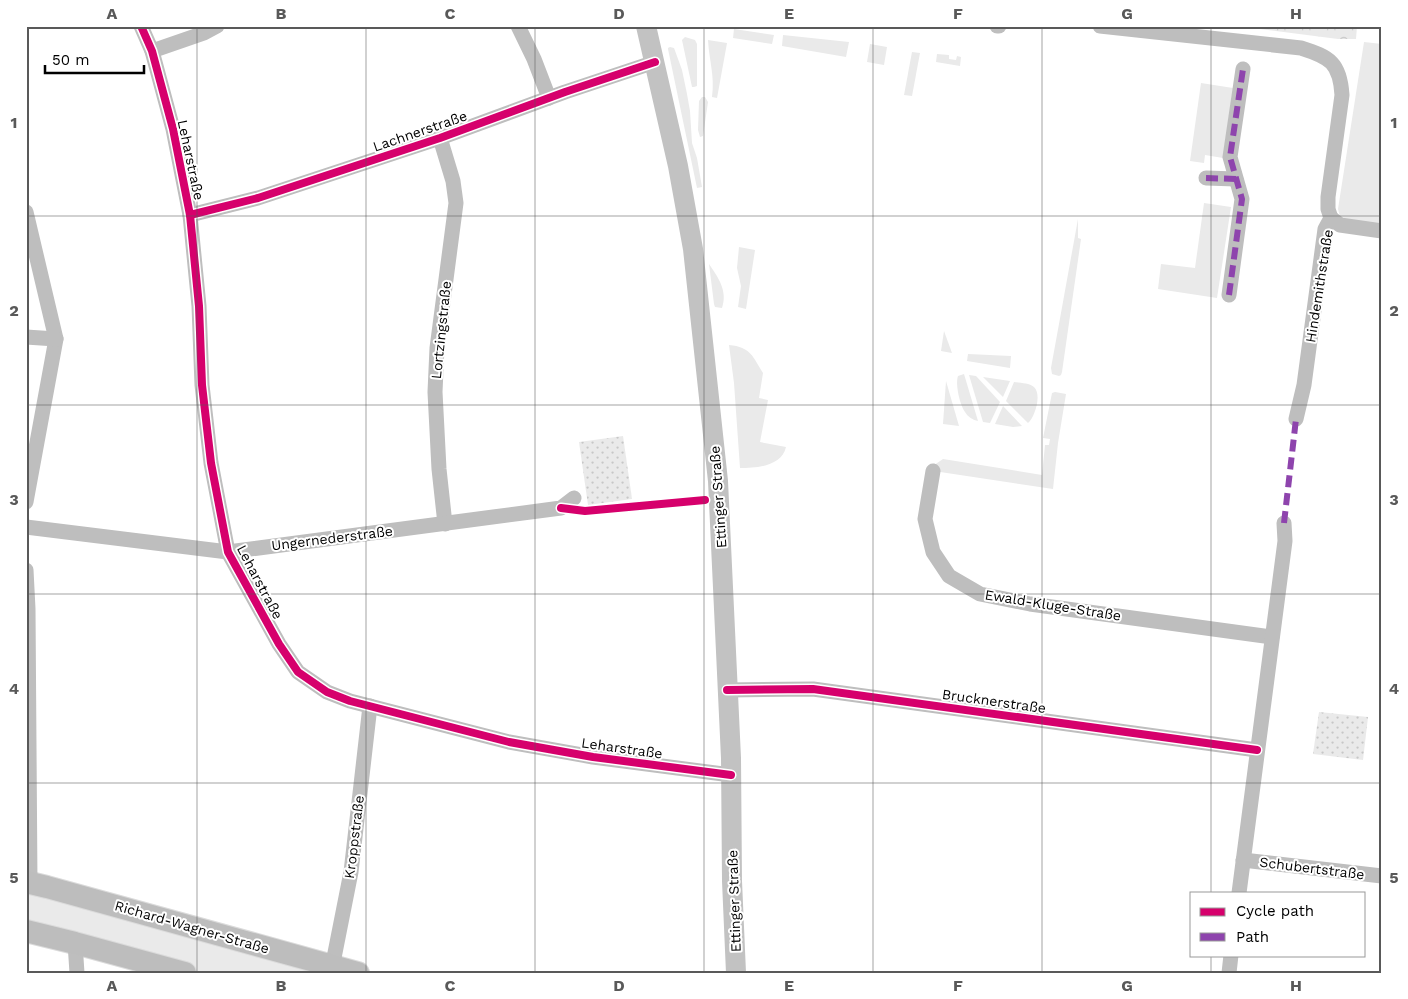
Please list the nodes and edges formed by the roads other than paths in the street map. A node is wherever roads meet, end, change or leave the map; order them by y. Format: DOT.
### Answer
graph roads {
  1 [pos="142,26"];
  2 [pos="217,26"];
  3 [pos="518,26"];
  4 [pos="646,26"];
  5 [pos="1100,26"];
  6 [pos="152,51"];
  7 [pos="655,62"];
  8 [pos="1243,69"];
  9 [pos="549,98"];
  10 [pos="440,138"];
  11 [pos="1206,178"];
  12 [pos="1236,179"];
  13 [pos="26,212"];
  14 [pos="190,215"];
  15 [pos="1331,218"];
  16 [pos="1382,231"];
  17 [pos="1229,295"];
  18 [pos="26,338"];
  19 [pos="56,339"];
  20 [pos="1296,419"];
  21 [pos="933,471"];
  22 [pos="574,498"];
  23 [pos="26,502"];
  24 [pos="1284,523"];
  25 [pos="445,524"];
  26 [pos="26,527"];
  27 [pos="228,552"];
  28 [pos="26,570"];
  29 [pos="1272,637"];
  30 [pos="727,690"];
  31 [pos="370,706"];
  32 [pos="1257,750"];
  33 [pos="731,775"];
  34 [pos="1243,860"];
  35 [pos="1382,876"];
  36 [pos="28,882"];
  37 [pos="1239,892"];
  38 [pos="26,931"];
  39 [pos="75,943"];
  40 [pos="1231,956"];
  41 [pos="331,969"];
  42 [pos="77,973"];
  43 [pos="185,973"];
  44 [pos="358,973"];
  45 [pos="736,973"];
  46 [pos="1229,973"];
  1 -- 6 [label="street, Leharstraße"];
  2 -- 6 [label="street"];
  3 -- 9 [label="street"];
  4 -- 7 [label="main road, Ettinger Straße"];
  5 -- 15 [label="street, Hindemithstraße"];
  6 -- 14 [label="street, Leharstraße"];
  7 -- 9 [label="street, Lachnerstraße"];
  7 -- 30 [label="main road, Ettinger Straße"];
  8 -- 12 [label="street"];
  9 -- 10 [label="street, Lachnerstraße"];
  10 -- 14 [label="street, Lachnerstraße"];
  10 -- 25 [label="street, Lortzingstraße"];
  11 -- 12 [label="street"];
  12 -- 17 [label="street"];
  13 -- 19 [label="street"];
  14 -- 27 [label="street, Leharstraße"];
  15 -- 16 [label="street"];
  15 -- 20 [label="street, Hindemithstraße"];
  18 -- 19 [label="street"];
  19 -- 23 [label="street"];
  21 -- 29 [label="street, Ewald-Kluge-Straße"];
  22 -- 25 [label="street, Ungernederstraße"];
  24 -- 29 [label="street"];
  25 -- 27 [label="street, Ungernederstraße"];
  26 -- 27 [label="street, Ungernederstraße"];
  27 -- 31 [label="street, Leharstraße"];
  28 -- 36 [label="street"];
  29 -- 32 [label="street"];
  30 -- 32 [label="street, Brucknerstraße"];
  30 -- 33 [label="main road, Ettinger Straße"];
  31 -- 33 [label="street, Leharstraße"];
  31 -- 41 [label="street, Kroppstraße"];
  32 -- 34 [label="street"];
  33 -- 45 [label="main road, Ettinger Straße"];
  34 -- 35 [label="street, Schubertstraße"];
  34 -- 37 [label="street"];
  36 -- 41 [label="main road, Richard-Wagner-Straße"];
  38 -- 39 [label="main road"];
  39 -- 42 [label="street"];
  39 -- 43 [label="main road"];
  40 -- 46 [label="street"];
  41 -- 44 [label="main road, Richard-Wagner-Straße"];
}
